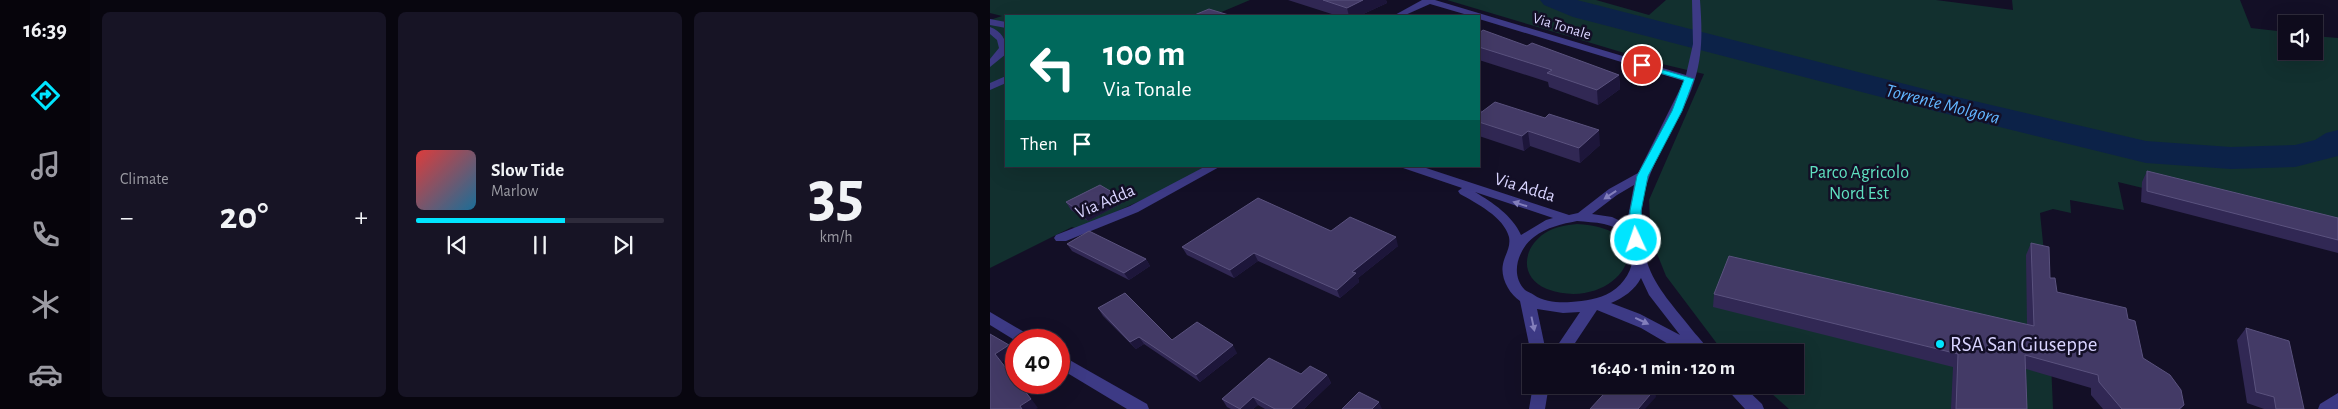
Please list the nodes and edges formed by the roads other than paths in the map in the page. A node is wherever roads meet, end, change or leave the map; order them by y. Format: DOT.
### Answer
graph roads {
  1 [pos="1428,0"];
  2 [pos="1696,0"];
  3 [pos="1399,15"];
  4 [pos="1478,15"];
  5 [pos="1480,16"];
  6 [pos="990,22"];
  7 [pos="1005,25"];
  8 [pos="990,30"];
  9 [pos="990,64"];
  10 [pos="1689,79"];
  11 [pos="1005,80"];
  12 [pos="1005,87"];
  13 [pos="990,88"];
  14 [pos="1213,167"];
  15 [pos="1410,167"];
  16 [pos="1642,176"];
  17 [pos="1444,180"];
  18 [pos="1581,217"];
  19 [pos="1566,218"];
  20 [pos="1061,238"];
  21 [pos="1637,242"];
  22 [pos="1516,246"];
  23 [pos="1641,263"];
  24 [pos="1526,297"];
  25 [pos="1594,305"];
  26 [pos="990,318"];
  27 [pos="1008,329"];
  28 [pos="1536,344"];
  29 [pos="1567,344"];
  30 [pos="1681,344"];
  31 [pos="1695,344"];
  32 [pos="1070,367"];
  33 [pos="1740,394"];
  34 [pos="2338,400"];
  35 [pos="1141,409"];
  36 [pos="1756,409"];
  37 [pos="2326,409"];
  1 -- 3 [label="street"];
  1 -- 4 [label="street, Via Tonale"];
  2 -- 10 [label="street"];
  5 -- 10 [label="street, Via Tonale"];
  6 -- 7 [label="street"];
  8 -- 9 [label="street"];
  10 -- 16 [label="street"];
  11 -- 13 [label="street"];
  12 -- 13 [label="street"];
  14 -- 20 [label="street, Via Adda"];
  15 -- 17 [label="street, Via Adda"];
  16 -- 18 [label="street, one-way"];
  16 -- 21 [label="street"];
  19 -- 17 [label="street, Via Adda, one-way"];
  17 -- 22 [label="street, Via Adda"];
  18 -- 19 [label="street"];
  18 -- 21 [label="street"];
  19 -- 22 [label="street"];
  21 -- 23 [label="street"];
  22 -- 24 [label="street"];
  23 -- 25 [label="street"];
  23 -- 31 [label="street"];
  24 -- 25 [label="street"];
  24 -- 28 [label="street, one-way"];
  25 -- 29 [label="street"];
  25 -- 30 [label="street, one-way"];
  26 -- 27 [label="street"];
  32 -- 35 [label="street"];
  33 -- 36 [label="street"];
  34 -- 37 [label="street"];
}
